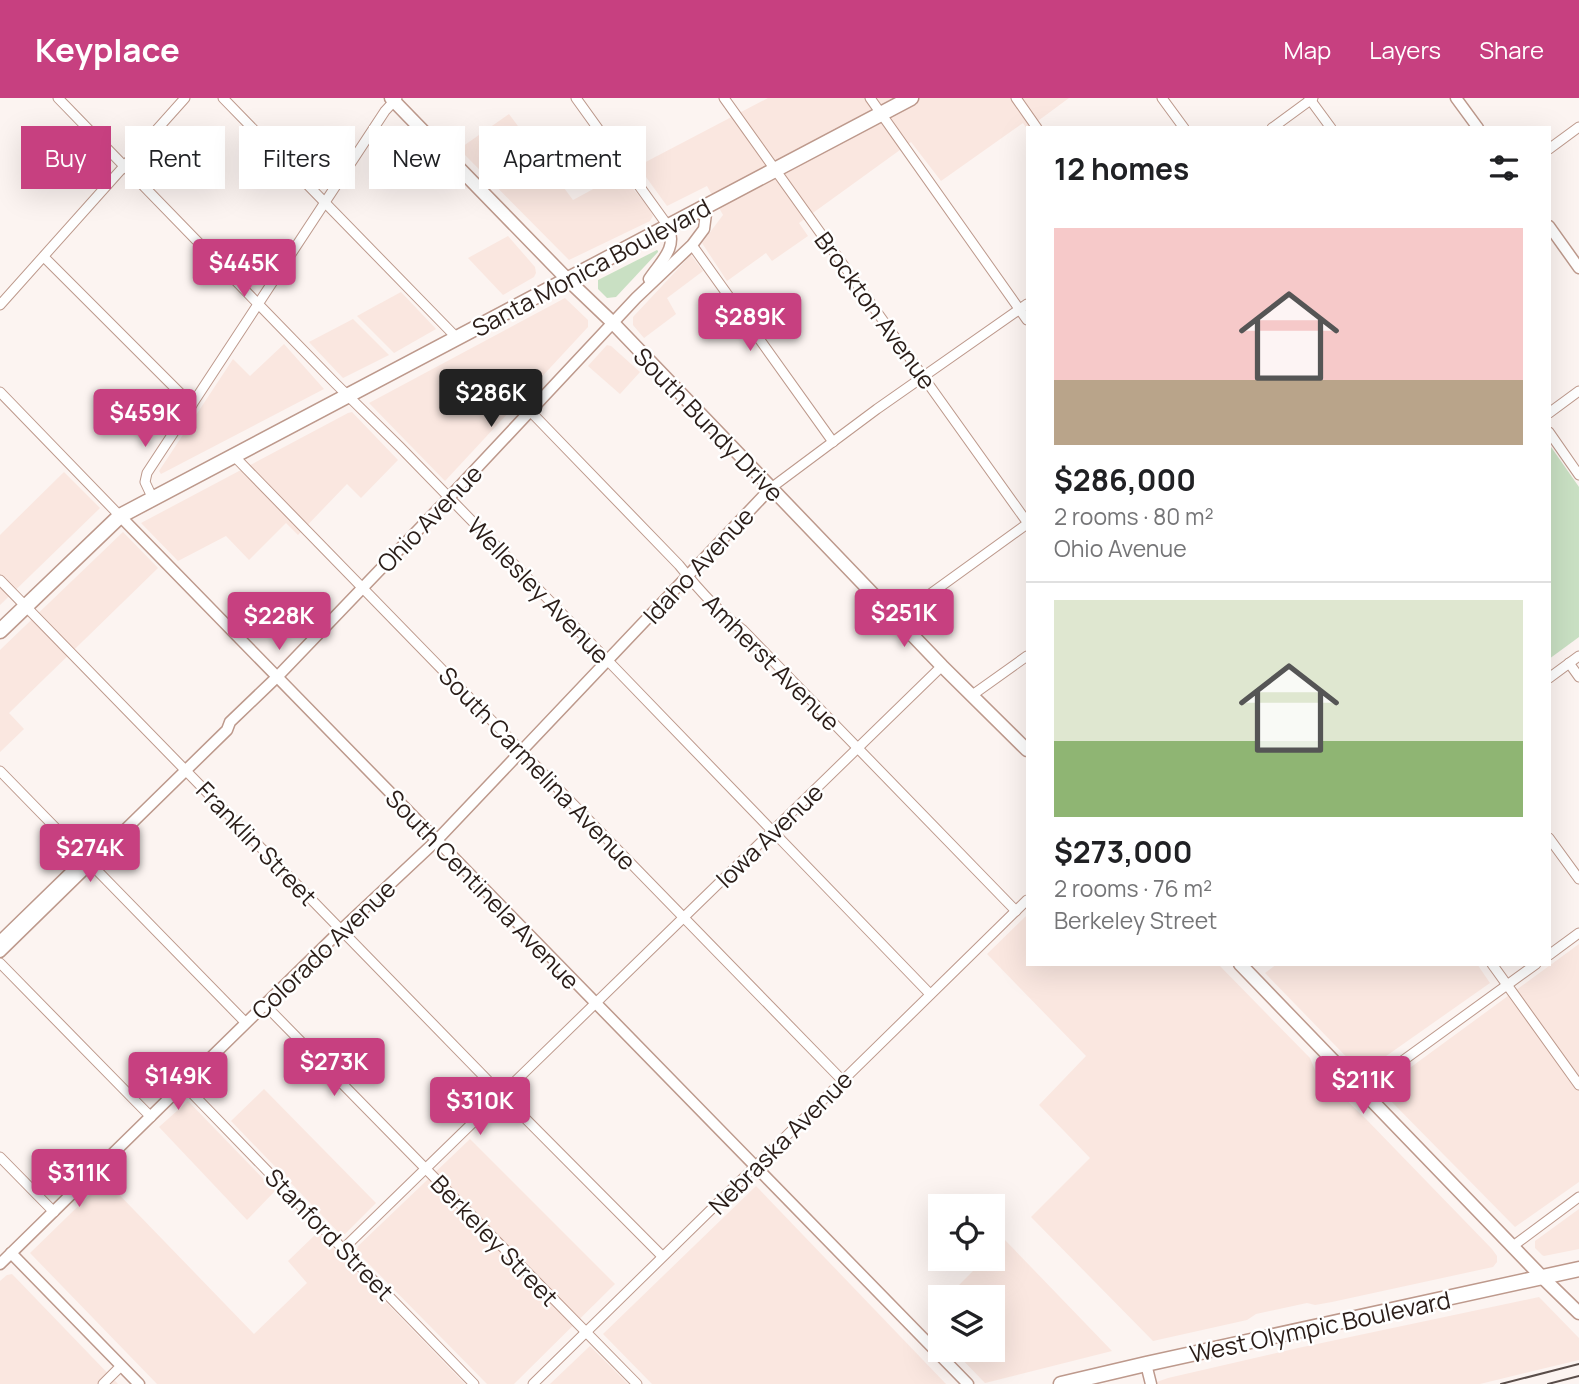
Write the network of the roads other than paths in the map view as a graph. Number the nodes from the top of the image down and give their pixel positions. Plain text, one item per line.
1 (58, 98) edge
2 (186, 98) edge
3 (223, 98) edge
4 (576, 98) edge
5 (724, 98) edge
6 (870, 98) edge
7 (911, 98) edge
8 (1016, 98) edge
9 (1162, 98) edge
10 (1456, 98) edge
11 (394, 99) edge
12 (1311, 99) edge
13 (881, 114) junction
14 (1036, 126) edge
15 (1183, 126) edge
16 (1275, 126) edge
17 (1330, 126) edge
18 (1477, 126) edge
19 (1579, 127) edge
20 (1551, 148) edge
21 (124, 166) junction
22 (775, 170) junction
23 (326, 202) junction
24 (706, 206) junction
25 (668, 226) junction
26 (1551, 229) edge
27 (692, 244) junction
28 (44, 257) junction
29 (1579, 268) edge
30 (567, 279) junction
31 (636, 298) junction
32 (0, 305) edge
33 (258, 305) junction
34 (1024, 307) edge
35 (613, 323) junction
36 (457, 338) junction
37 (923, 377) junction
38 (1579, 391) edge
39 (0, 392) edge
40 (347, 396) junction
41 (192, 405) junction
42 (530, 411) junction
43 (1551, 412) edge
44 (1551, 435) edge
45 (833, 442) junction
46 (234, 456) junction
47 (1579, 475) edge
48 (771, 488) junction
49 (448, 498) junction
50 (153, 499) junction
51 (120, 516) junction
52 (1026, 522) edge
53 (1026, 524) edge
54 (687, 575) junction
55 (0, 580) edge
56 (362, 588) junction
57 (25, 606) junction
58 (897, 618) junction
59 (0, 631) edge
60 (1579, 656) edge
61 (1026, 657) edge
62 (608, 660) junction
63 (1569, 663) junction
64 (942, 666) junction
65 (278, 676) junction
66 (1551, 676) edge
67 (1579, 677) edge
68 (971, 696) junction
69 (858, 748) junction
70 (1026, 749) edge
71 (522, 751) junction
72 (184, 768) junction
73 (0, 771) edge
74 (772, 831) junction
75 (436, 841) junction
76 (1551, 841) edge
77 (88, 860) junction
78 (1579, 879) edge
79 (1026, 901) edge
80 (1016, 911) junction
81 (684, 918) junction
82 (341, 930) junction
83 (1579, 933) edge
84 (0, 941) edge
85 (0, 952) edge
86 (1551, 954) edge
87 (0, 963) edge
88 (1242, 966) edge
89 (1493, 966) edge
90 (1533, 966) edge
91 (1507, 985) junction
92 (930, 994) junction
93 (595, 1004) junction
94 (265, 1005) junction
95 (246, 1023) junction
96 (842, 1080) junction
97 (184, 1085) junction
98 (1579, 1085) edge
99 (1362, 1091) junction
100 (502, 1095) junction
101 (150, 1117) junction
102 (0, 1157) edge
103 (755, 1167) junction
104 (425, 1169) junction
105 (1579, 1197) edge
106 (54, 1212) junction
107 (1513, 1246) junction
108 (344, 1248) junction
109 (11, 1253) junction
110 (662, 1256) junction
111 (0, 1264) edge
112 (1579, 1269) edge
113 (1542, 1277) junction
114 (1579, 1313) edge
115 (586, 1333) junction
116 (1146, 1364) junction
117 (121, 1366) junction
118 (103, 1384) edge
119 (139, 1384) edge
120 (474, 1384) edge
121 (533, 1384) edge
122 (637, 1384) edge
123 (968, 1384) edge
124 (1061, 1384) edge
125 (1151, 1384) edge

1 - 21 street, Wellesley Avenue
2 - 21 street
3 - 23 street
4 - 25 street
5 - 22 street, Brockton Avenue
6 - 13 street
7 - 13 main road, Santa Monica Boulevard
8 - 14 street
9 - 15 street
10 - 18 street
11 - 23 street
11 - 30 main road, South Bundy Drive
12 - 16 street
12 - 17 street
13 - 22 main road, Santa Monica Boulevard
13 - 34 street
19 - 20 street
21 - 28 street
21 - 33 street, Wellesley Avenue
22 - 24 main road, Santa Monica Boulevard
22 - 37 street, Brockton Avenue
23 - 33 street
23 - 36 street
24 - 25 main road, Santa Monica Boulevard
24 - 27 street, Ohio Avenue
25 - 30 main road, Santa Monica Boulevard
25 - 31 street, Ohio Avenue
26 - 29 street
27 - 31 street, Ohio Avenue
27 - 45 street
28 - 32 street
28 - 41 street
30 - 35 main road, South Bundy Drive
30 - 36 main road, Santa Monica Boulevard
31 - 35 street, Ohio Avenue
33 - 40 street, Wellesley Avenue
33 - 41 street
34 - 37 street, Idaho Avenue
35 - 42 street, Ohio Avenue
35 - 48 main road, South Bundy Drive
36 - 40 main road, Santa Monica Boulevard
37 - 45 street, Idaho Avenue
37 - 52 street, Brockton Avenue
38 - 43 street
39 - 51 street, South Centinela Avenue
40 - 46 main road, Santa Monica Boulevard
40 - 49 street, Wellesley Avenue
41 - 50 street
42 - 49 street, Ohio Avenue
42 - 54 street, Amherst Avenue
44 - 47 street
45 - 48 street, Idaho Avenue
46 - 50 main road, Santa Monica Boulevard
46 - 56 street, South Carmelina Avenue
48 - 54 street, Idaho Avenue
48 - 58 main road, South Bundy Drive
49 - 56 street, Ohio Avenue
49 - 62 street, Wellesley Avenue
50 - 51 main road, Santa Monica Boulevard
51 - 57 main road, Santa Monica Boulevard
51 - 65 street, South Centinela Avenue
53 - 58 street
54 - 62 street, Idaho Avenue
54 - 69 street, Amherst Avenue
55 - 57 street, Franklin Street
56 - 65 street, Ohio Avenue
56 - 71 street, South Carmelina Avenue
57 - 59 main road, Santa Monica Boulevard
57 - 72 street, Franklin Street
58 - 64 main road, South Bundy Drive
60 - 63 street
61 - 68 street
62 - 71 street, Idaho Avenue
62 - 74 street, Wellesley Avenue
63 - 66 street
63 - 67 street
64 - 68 main road, South Bundy Drive
64 - 69 street, Iowa Avenue
65 - 72 street, Ohio Avenue
65 - 75 street, South Centinela Avenue
68 - 70 main road, South Bundy Drive
69 - 74 street, Iowa Avenue
69 - 80 street, Amherst Avenue
71 - 75 street, Idaho Avenue
71 - 81 street, South Carmelina Avenue
72 - 77 street, Ohio Avenue
72 - 82 street, Franklin Street
73 - 77 street
74 - 81 street, Iowa Avenue
74 - 92 street, Wellesley Avenue
75 - 82 street, Colorado Avenue
75 - 93 street, South Centinela Avenue
76 - 78 street
77 - 84 street
77 - 85 street
77 - 95 street
79 - 80 street, Nebraska Avenue
80 - 92 street, Nebraska Avenue
81 - 93 street, Iowa Avenue
81 - 96 street, South Carmelina Avenue
82 - 94 street, Colorado Avenue
82 - 100 street, Franklin Street
83 - 86 street
87 - 101 street
88 - 99 main road
89 - 91 street
90 - 91 street
91 - 98 street
91 - 99 street
92 - 96 street, Nebraska Avenue
93 - 100 street, Iowa Avenue
93 - 103 street, South Centinela Avenue
94 - 95 street, Colorado Avenue
94 - 104 street, Berkeley Street
95 - 97 street, Colorado Avenue
96 - 103 street, Nebraska Avenue
97 - 101 street, Colorado Avenue
97 - 108 street, Stanford Street
99 - 107 main road
100 - 104 street, Iowa Avenue
100 - 110 street, Franklin Street
101 - 106 street, Colorado Avenue
102 - 106 street
103 - 110 street, Nebraska Avenue
103 - 123 street, South Centinela Avenue
104 - 108 street, Iowa Avenue
104 - 115 street, Berkeley Street
105 - 107 street
106 - 109 street, Colorado Avenue
107 - 113 main road
108 - 120 street, Stanford Street
109 - 111 street, Colorado Avenue
109 - 117 street
110 - 115 street, Nebraska Avenue
112 - 113 main road, West Olympic Boulevard
113 - 114 main road
113 - 116 main road, West Olympic Boulevard
115 - 121 street, Nebraska Avenue
115 - 122 street, Berkeley Street
116 - 124 main road, West Olympic Boulevard
116 - 125 street
117 - 118 street
117 - 119 street

